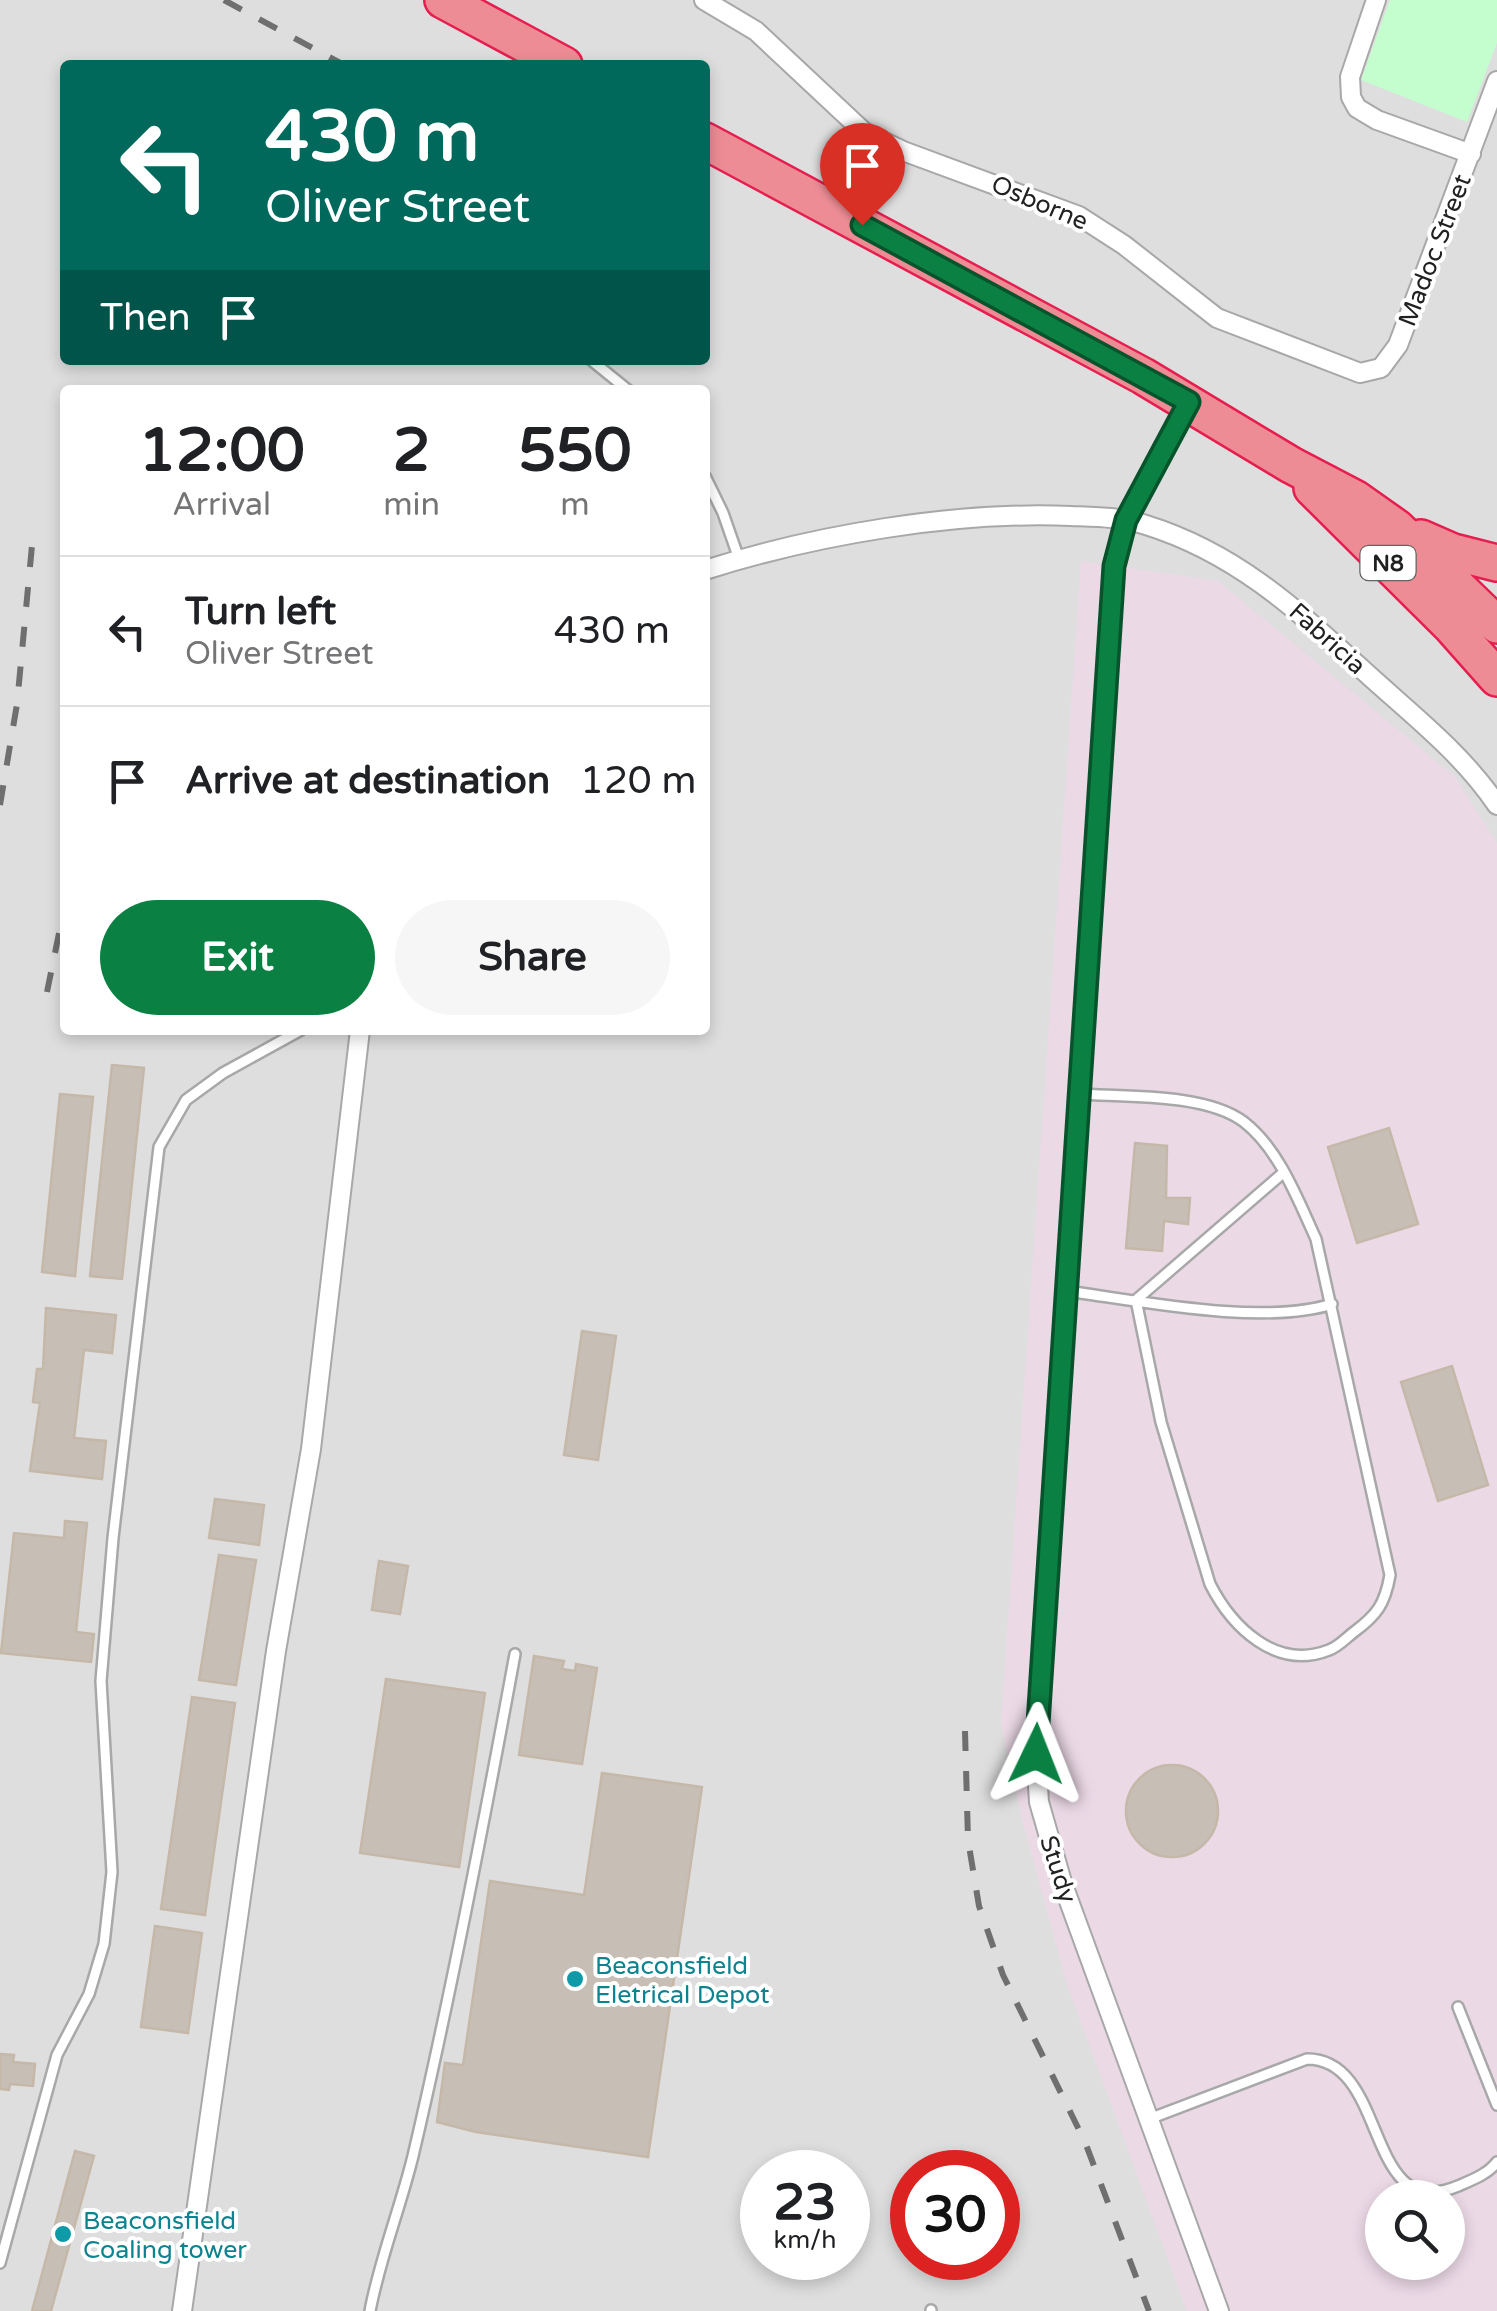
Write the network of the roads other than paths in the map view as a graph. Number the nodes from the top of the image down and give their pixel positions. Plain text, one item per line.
1 (443, 0) edge
2 (704, 0) edge
3 (1376, 0) edge
4 (555, 60) edge
5 (1497, 81) edge
6 (710, 144) edge
7 (1471, 154) junction
8 (1388, 361) joint
9 (597, 365) edge
10 (622, 385) edge
11 (1189, 402) junction
12 (1291, 465) junction
13 (710, 487) edge
14 (1126, 520) junction
15 (1397, 528) junction
16 (738, 560) junction
17 (1497, 564) edge
18 (710, 568) edge
19 (1497, 625) edge
20 (1497, 678) edge
21 (1497, 805) edge
22 (291, 1035) edge
23 (359, 1035) edge
24 (1079, 1094) junction
25 (1283, 1173) junction
26 (1066, 1290) junction
27 (1136, 1300) junction
28 (1332, 1304) junction
29 (515, 1654) dead end
30 (1458, 2007) dead end
31 (1497, 2105) edge
32 (1148, 2119) junction
33 (1497, 2162) edge
34 (0, 2262) edge
35 (182, 2311) edge
36 (370, 2311) edge
37 (1219, 2311) edge

1 - 4 highway
2 - 8 street, Osborne
3 - 7 street
5 - 7 street, Madoc Street
6 - 11 highway, N8
7 - 8 street, Madoc Street
9 - 10 lane
11 - 12 highway, N8
11 - 14 street, Study
12 - 15 highway, N8
12 - 20 highway, N8
13 - 16 lane
14 - 16 street, Fabricia
14 - 21 street, Fabricia
14 - 24 street, Study
15 - 17 highway
15 - 19 highway, N8
16 - 18 street, Fabricia
22 - 34 lane
23 - 35 street
24 - 25 lane
24 - 26 street, Study
25 - 27 lane
25 - 28 lane
26 - 27 lane
26 - 32 street, Study
27 - 28 lane
27 - 28 lane
29 - 36 lane
30 - 31 lane
32 - 33 lane
32 - 37 street, Study

